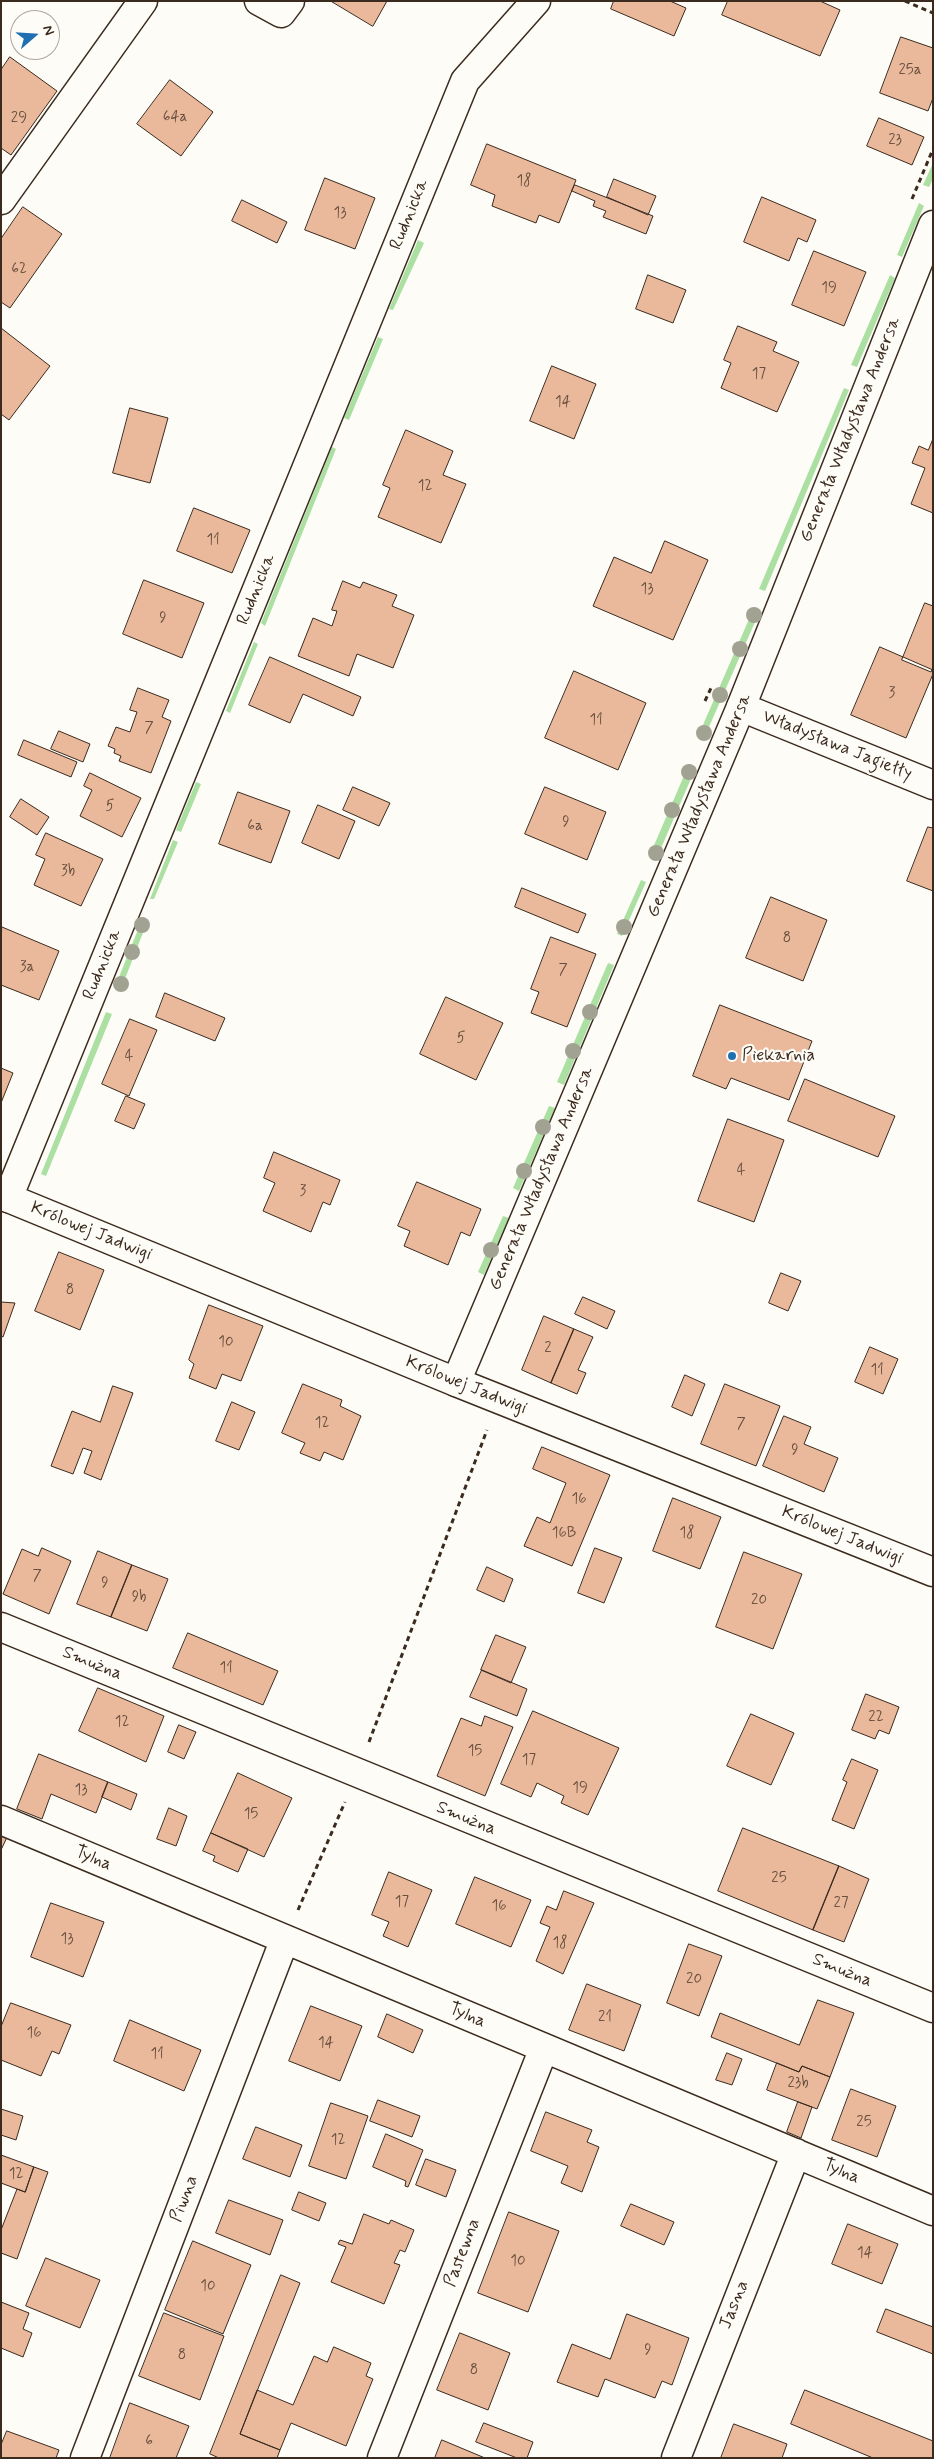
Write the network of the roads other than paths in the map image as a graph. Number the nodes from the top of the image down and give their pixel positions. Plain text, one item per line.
1 (143, 1) edge
2 (259, 1) edge
3 (290, 1) edge
4 (536, 1) edge
5 (1, 200) edge
6 (933, 225) edge
7 (741, 707) junction
8 (933, 785) edge
9 (5, 1196) edge
10 (456, 1382) junction
11 (933, 1572) edge
12 (1, 1627) edge
13 (1, 1820) edge
14 (284, 1941) junction
15 (933, 2008) edge
16 (544, 2048) junction
17 (796, 2153) junction
18 (933, 2211) edge
19 (85, 2458) edge
20 (382, 2458) edge
21 (676, 2458) edge

1 - 5 street
2 - 3 street
4 - 9 street, Rudnicka
6 - 7 street, Generała Władysława Andersa
7 - 8 street, Władysława Jagiełły
7 - 10 street, Generała Władysława Andersa
9 - 10 street, Królowej Jadwigi
10 - 11 street, Królowej Jadwigi
12 - 15 street, Smużna
13 - 14 street, Tylna
14 - 16 street, Tylna
14 - 19 street, Piwna
16 - 17 street, Tylna
16 - 20 street, Pastewna
17 - 18 street, Tylna
17 - 21 street, Jasna

